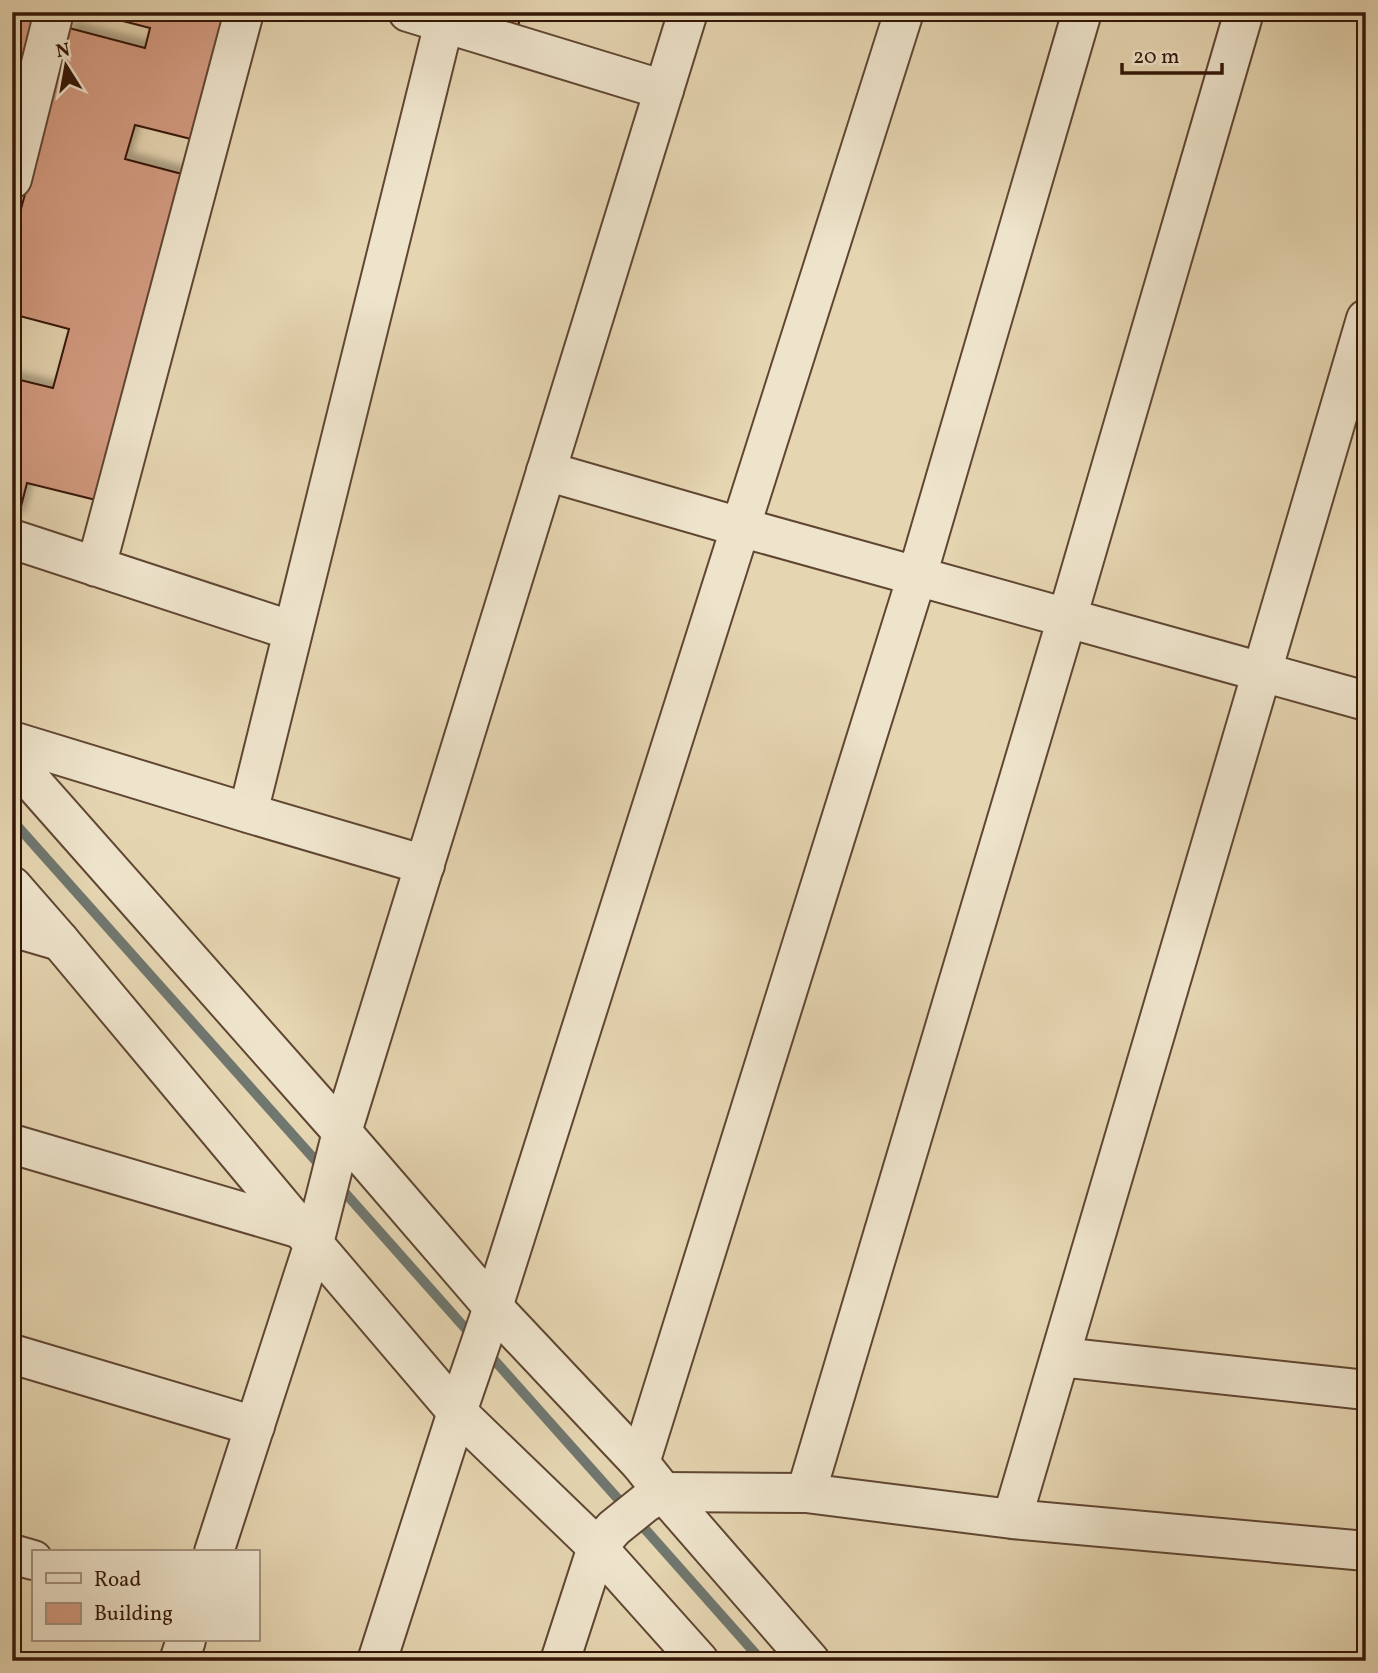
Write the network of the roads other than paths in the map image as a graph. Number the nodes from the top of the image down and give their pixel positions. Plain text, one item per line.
1 (54, 12) edge
2 (244, 12) edge
3 (408, 12) edge
4 (688, 12) edge
5 (904, 12) edge
6 (1082, 12) edge
7 (1244, 12) edge
8 (444, 23) junction
9 (664, 90) junction
10 (12, 179) edge
11 (1366, 318) edge
12 (546, 471) junction
13 (740, 527) junction
14 (12, 539) edge
15 (96, 567) junction
16 (917, 576) junction
17 (1067, 618) junction
18 (293, 631) junction
19 (1262, 672) junction
20 (1366, 701) edge
21 (12, 741) edge
22 (12, 759) edge
23 (248, 813) junction
24 (425, 865) junction
25 (12, 886) edge
26 (12, 927) edge
27 (60, 941) junction
28 (342, 1132) junction
29 (12, 1144) edge
30 (307, 1236) junction
31 (493, 1307) junction
32 (12, 1354) edge
33 (1060, 1357) junction
34 (1366, 1390) edge
35 (457, 1412) junction
36 (255, 1426) junction
37 (649, 1486) junction
38 (806, 1493) junction
39 (1012, 1519) junction
40 (605, 1537) junction
41 (215, 1550) edge
42 (1366, 1551) edge
43 (12, 1554) edge
44 (32, 1560) edge
45 (185, 1642) edge
46 (179, 1661) edge
47 (377, 1661) edge
48 (559, 1661) edge
49 (699, 1661) edge
50 (810, 1661) edge

1 - 10 street
2 - 15 street
3 - 8 street
4 - 9 street
5 - 13 street
6 - 16 street
7 - 17 street
8 - 9 street
8 - 18 street
9 - 12 street
11 - 19 street
12 - 13 street
12 - 24 street
13 - 16 street
13 - 31 street
14 - 15 street
15 - 18 street
16 - 17 street
16 - 37 street
17 - 19 street
17 - 38 street
18 - 23 street
19 - 20 street
19 - 33 street
21 - 23 street
22 - 28 street
23 - 24 street
24 - 28 street
25 - 27 street
26 - 27 street
27 - 30 street
28 - 30 street
28 - 31 street
29 - 30 street
30 - 35 street
30 - 36 street
31 - 35 street
31 - 37 street
32 - 36 street
33 - 34 street
33 - 39 street
35 - 40 street
35 - 47 street
36 - 41 street
37 - 38 street
37 - 40 street
37 - 50 street
38 - 39 street
39 - 42 street
40 - 48 street
40 - 49 street
43 - 44 street
45 - 46 street

